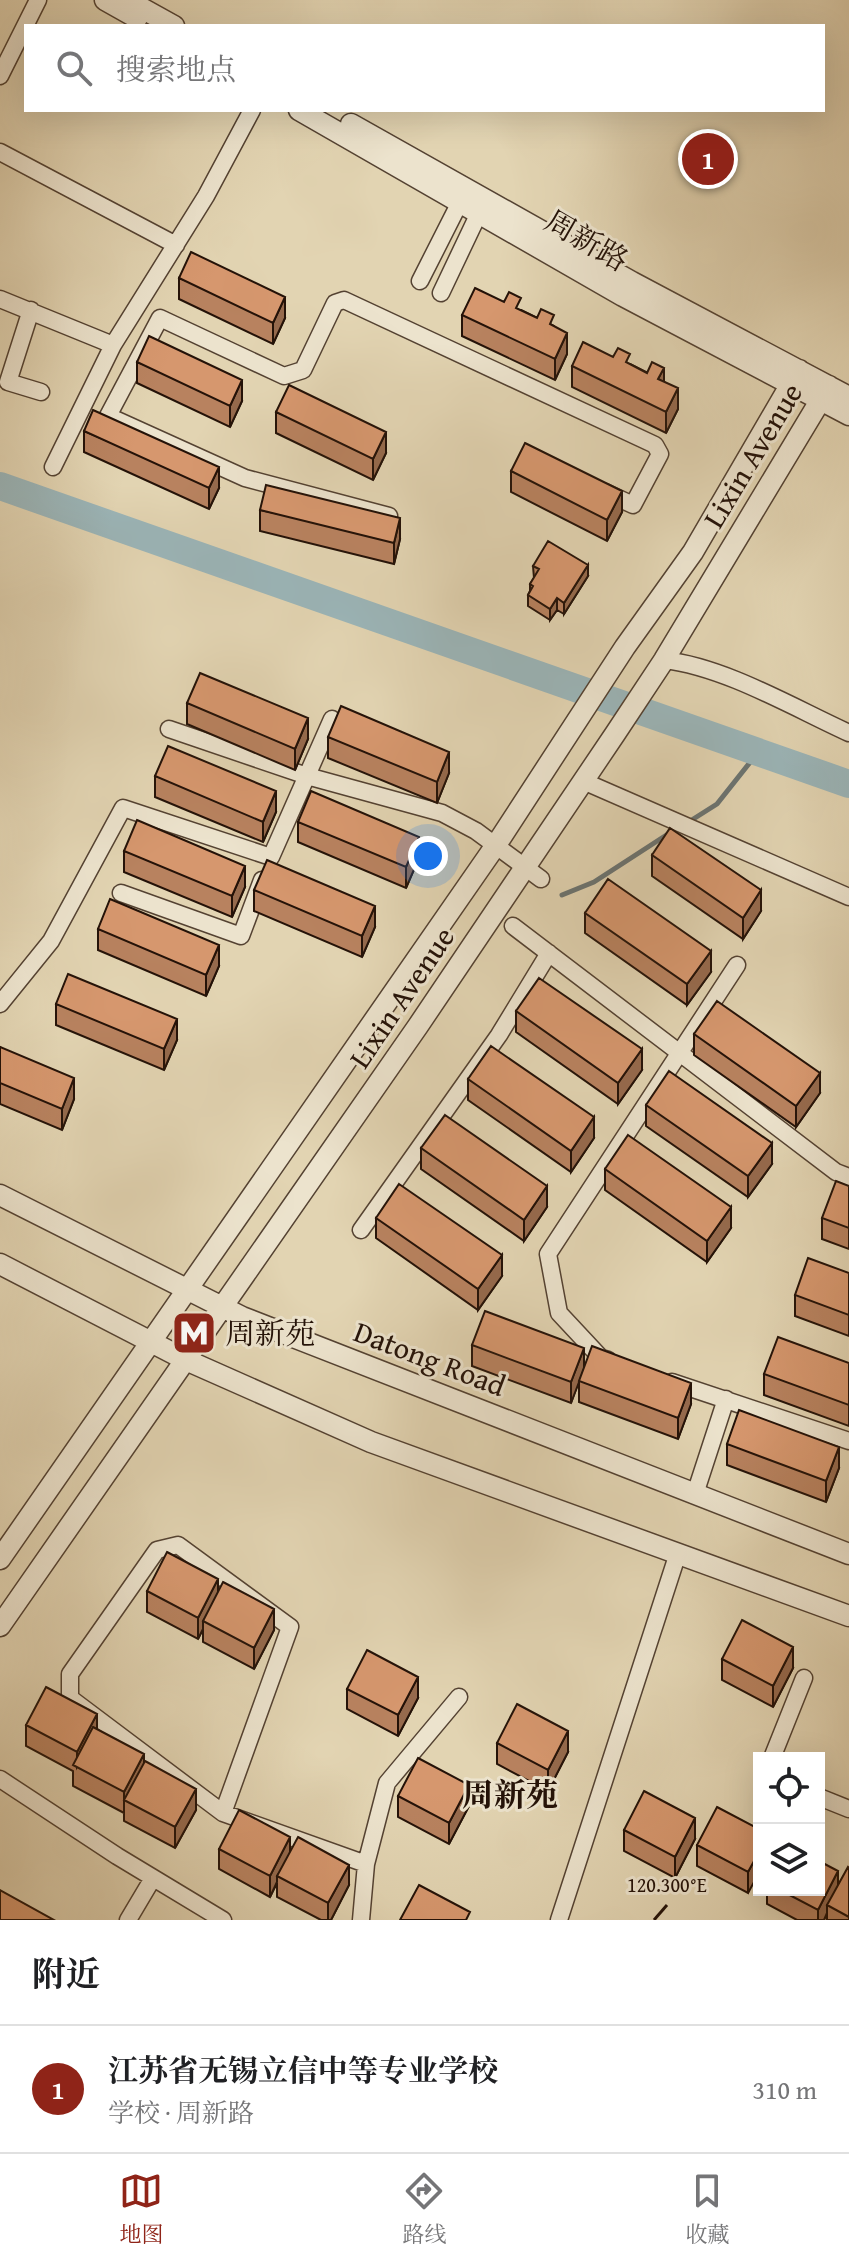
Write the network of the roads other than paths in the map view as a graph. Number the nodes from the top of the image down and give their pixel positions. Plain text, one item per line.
1 (38, 0) edge
2 (105, 0) edge
3 (127, 0) edge
4 (26, 24) edge
5 (147, 24) edge
6 (170, 24) edge
7 (24, 28) edge
8 (0, 76) edge
9 (251, 112) edge
10 (302, 112) edge
11 (331, 112) edge
12 (0, 152) edge
13 (460, 202) junction
14 (479, 213) junction
15 (176, 245) junction
16 (420, 281) dead end
17 (441, 293) dead end
18 (0, 299) edge
19 (31, 310) junction
20 (113, 345) junction
21 (795, 377) junction
22 (41, 392) dead end
23 (824, 393) junction
24 (849, 397) edge
25 (849, 415) edge
26 (53, 467) dead end
27 (594, 486) edge
28 (389, 516) edge
29 (664, 660) junction
30 (332, 719) edge
31 (169, 729) dead end
32 (849, 733) edge
33 (307, 776) junction
34 (583, 781) junction
35 (496, 845) junction
36 (271, 857) junction
37 (533, 872) junction
38 (121, 893) dead end
39 (849, 897) edge
40 (513, 926) dead end
41 (549, 953) junction
42 (737, 965) dead end
43 (0, 1004) edge
44 (679, 1052) junction
45 (849, 1177) edge
46 (0, 1195) edge
47 (361, 1230) dead end
48 (0, 1264) edge
49 (187, 1290) junction
50 (222, 1308) junction
51 (152, 1343) junction
52 (186, 1360) junction
53 (629, 1367) edge
54 (656, 1376) edge
55 (726, 1399) junction
56 (849, 1441) edge
57 (695, 1494) junction
58 (678, 1553) junction
59 (849, 1554) edge
60 (0, 1559) edge
61 (849, 1616) edge
62 (0, 1626) edge
63 (804, 1678) dead end
64 (459, 1697) dead end
65 (774, 1752) edge
66 (0, 1779) edge
67 (825, 1799) edge
68 (849, 1809) edge
69 (223, 1813) junction
70 (366, 1864) junction
71 (153, 1878) junction
72 (128, 1920) edge
73 (223, 1920) edge
74 (361, 1920) edge
75 (559, 1920) edge

1 - 4 street
2 - 5 street
3 - 6 street
7 - 8 street
9 - 15 street
10 - 13 street, 周新路
11 - 21 street, 周新路
12 - 15 street
13 - 14 street, 周新路
13 - 16 street
14 - 17 street
14 - 21 street, 周新路
15 - 20 street
18 - 19 street
19 - 20 street
19 - 22 street
20 - 26 street
21 - 23 street, 周新路
21 - 35 street, Lixin Avenue
23 - 24 street, 周新路
23 - 25 street, 周新路
23 - 29 street, Lixin Avenue
27 - 28 street
29 - 32 street
29 - 34 street, Lixin Avenue
30 - 33 street
31 - 33 street
33 - 35 street
33 - 36 street
34 - 37 street, Lixin Avenue
34 - 39 street
35 - 37 street
35 - 49 street, Lixin Avenue
36 - 38 street
36 - 43 street
37 - 50 street, Lixin Avenue
40 - 41 street
41 - 44 street
41 - 47 street
42 - 44 street
44 - 45 street
44 - 53 street
46 - 49 street, Datong Road
48 - 51 street
49 - 50 street, Datong Road
49 - 51 street, Lixin Avenue
50 - 52 street, Lixin Avenue
50 - 57 street, Datong Road
51 - 52 street
51 - 60 street, Lixin Avenue
52 - 58 street
52 - 62 street, Lixin Avenue
54 - 55 street
55 - 56 street
55 - 57 street
57 - 59 street, Datong Road
58 - 61 street
58 - 75 street
63 - 65 street
64 - 70 street
66 - 71 street
67 - 68 street
69 - 69 street
69 - 70 street
70 - 74 street
71 - 72 street
71 - 73 street

